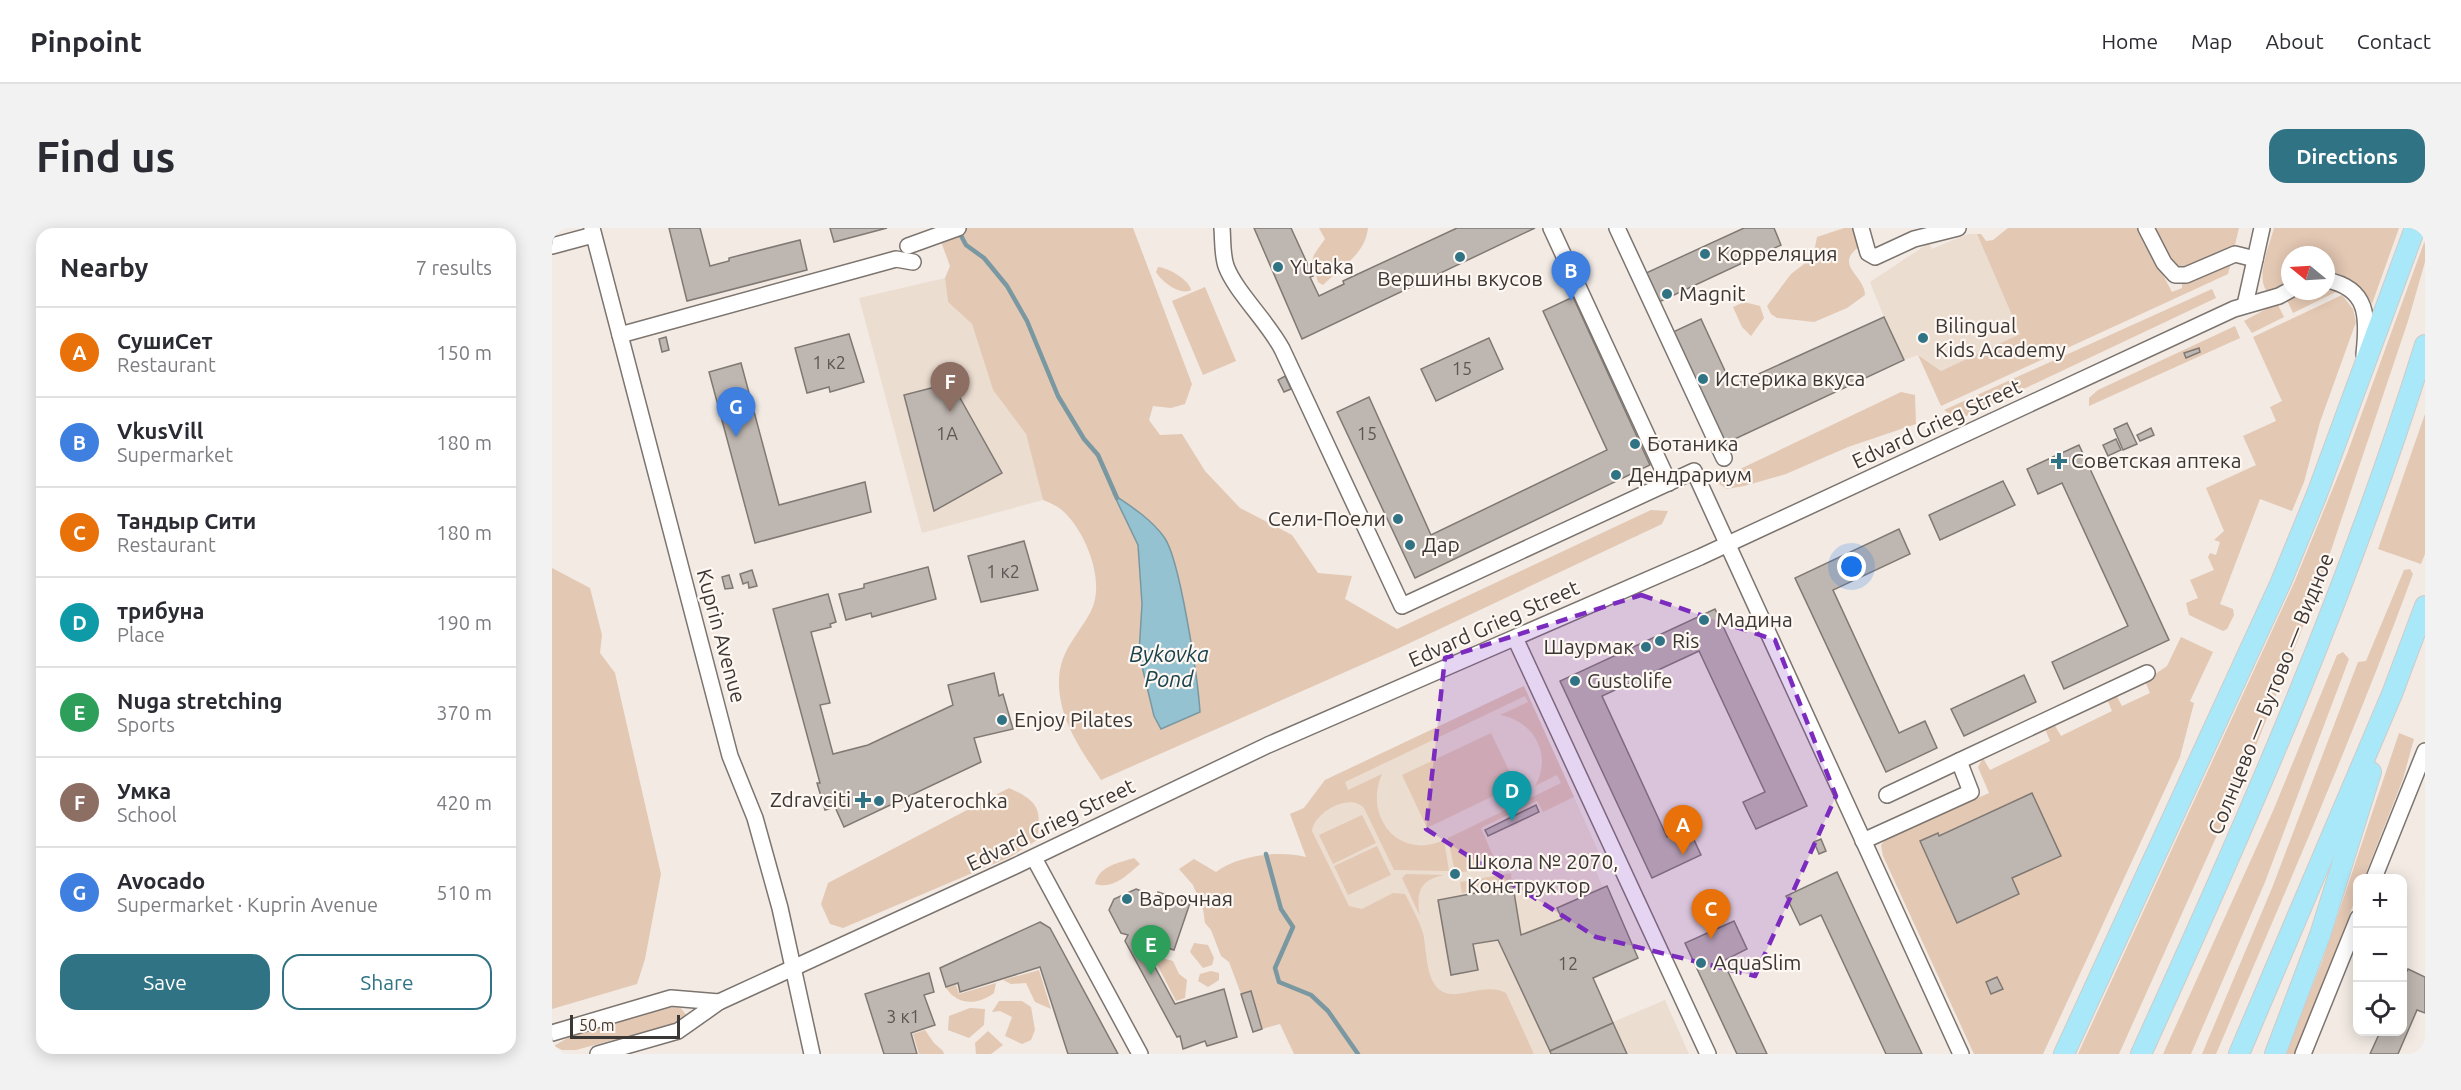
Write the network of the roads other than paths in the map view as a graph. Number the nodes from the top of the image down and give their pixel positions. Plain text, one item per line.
1 (1222, 228) edge
2 (1551, 228) edge
3 (1617, 228) edge
4 (1861, 228) edge
5 (1958, 228) edge
6 (2146, 228) edge
7 (2262, 228) edge
8 (2415, 228) edge
9 (955, 230) edge
10 (592, 231) edge
11 (552, 246) edge
12 (908, 246) dead end
13 (2256, 256) junction
14 (913, 262) dead end
15 (2335, 283) edge
16 (2281, 295) edge
17 (2245, 304) junction
18 (620, 335) junction
19 (2425, 345) edge
20 (2361, 376) junction
21 (1724, 458) dead end
22 (1669, 483) junction
23 (1726, 544) junction
24 (2425, 606) edge
25 (1515, 638) junction
26 (2147, 673) dead end
27 (2392, 694) junction
28 (2425, 751) edge
29 (1959, 761) junction
30 (1887, 795) dead end
31 (1863, 841) junction
32 (1034, 858) junction
33 (2375, 874) edge
34 (2354, 928) edge
35 (794, 970) junction
36 (719, 1002) junction
37 (552, 1033) edge
38 (598, 1054) edge
39 (812, 1054) edge
40 (1140, 1054) edge
41 (1708, 1054) edge
42 (1960, 1054) edge
43 (2064, 1054) edge
44 (2141, 1054) edge
45 (2239, 1054) edge
46 (2275, 1054) edge
47 (2303, 1054) edge

1 - 22 street
2 - 22 street
3 - 21 street
4 - 5 street
6 - 13 street
7 - 13 street
8 - 20 main road
9 - 12 street
10 - 11 street
10 - 18 street, Kuprin Avenue
13 - 17 street
14 - 18 street
15 - 20 street
16 - 17 street, Edvard Grieg Street
17 - 23 street, Edvard Grieg Street
18 - 35 street, Kuprin Avenue
19 - 44 main road, Солнцево — Бутово — Видное
20 - 43 main road
22 - 23 street
23 - 25 street, Edvard Grieg Street
23 - 31 street
24 - 27 main road
25 - 32 street, Edvard Grieg Street
25 - 41 street
26 - 29 street
27 - 45 main road
27 - 46 main road
28 - 33 street
29 - 30 street
29 - 31 street
31 - 42 street
32 - 35 street, Edvard Grieg Street
32 - 40 street
34 - 47 street
35 - 36 street, Edvard Grieg Street
35 - 39 street, Kuprin Avenue
36 - 37 street, Edvard Grieg Street
36 - 38 street, Edvard Grieg Street

